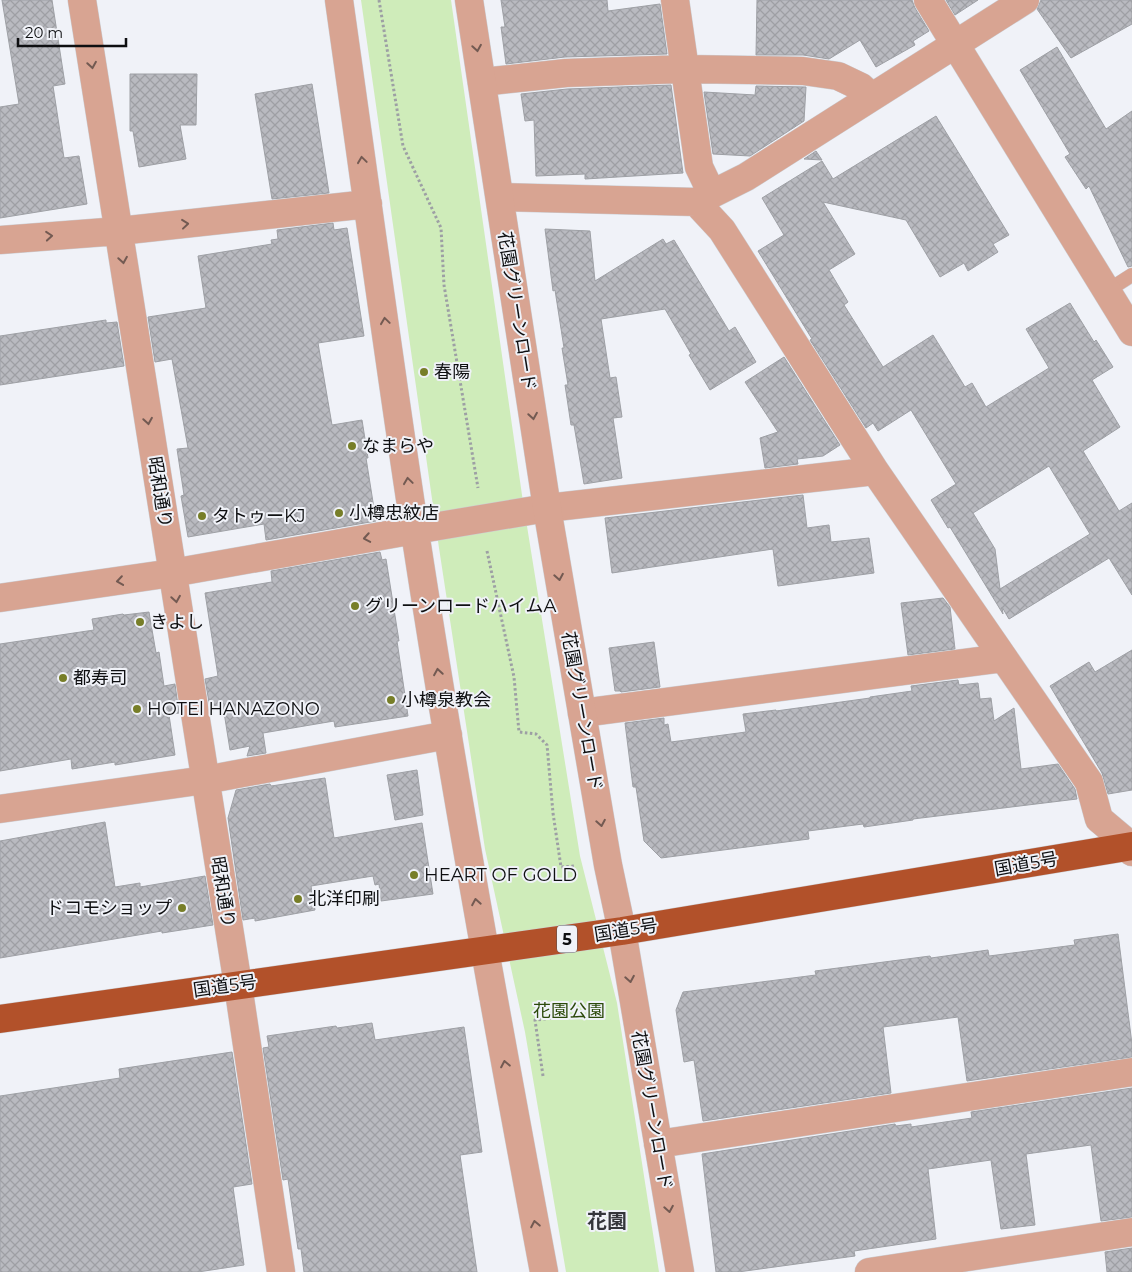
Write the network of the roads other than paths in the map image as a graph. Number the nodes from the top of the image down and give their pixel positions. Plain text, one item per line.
1 (82, 0) edge
2 (339, 0) edge
3 (469, 0) edge
4 (676, 0) edge
5 (928, 0) edge
6 (1025, 0) edge
7 (956, 44) junction
8 (685, 69) junction
9 (482, 82) junction
10 (872, 97) junction
11 (500, 198) junction
12 (704, 198) junction
13 (368, 204) junction
14 (119, 231) junction
15 (0, 240) edge
16 (1132, 275) edge
17 (1107, 291) junction
18 (1132, 332) edge
19 (875, 471) junction
20 (547, 508) junction
21 (415, 530) junction
22 (172, 573) junction
23 (0, 598) edge
24 (1003, 658) junction
25 (582, 713) junction
26 (448, 735) junction
27 (205, 780) junction
28 (0, 809) edge
29 (1132, 848) edge
30 (622, 931) junction
31 (484, 950) junction
32 (238, 984) junction
33 (0, 1019) edge
34 (1132, 1072) edge
35 (658, 1144) junction
36 (1132, 1232) edge
37 (281, 1272) edge
38 (544, 1272) edge
39 (680, 1272) edge
40 (869, 1272) edge

1 -> 14 street, 昭和通り
13 -> 2 street
3 -> 9 street, 花園グリーンロード
4 - 8 street
5 - 7 street
6 - 7 street
7 - 10 street
7 - 17 street
8 - 9 street
8 - 10 street
8 - 12 street
9 - 11 street, 花園グリーンロード
10 - 12 street
11 - 12 street
11 -> 20 street, 花園グリーンロード
12 - 19 street
14 -> 13 street
21 -> 13 street
15 -> 14 street
14 -> 22 street, 昭和通り
16 - 17 lane
17 - 18 street
19 - 20 street
19 - 24 street
20 - 21 street
20 -> 25 street, 花園グリーンロード
21 -> 22 street
26 -> 21 street
22 -> 23 street
22 -> 27 street, 昭和通り
24 - 25 street
24 - 29 street
25 -> 30 street, 花園グリーンロード
26 - 27 street
31 -> 26 street
27 - 28 street
27 - 32 street, 昭和通り
29 - 30 highway, 国道5号 / 5
30 - 31 highway, 国道5号 / 5
30 -> 35 street, 花園グリーンロード
31 - 32 highway, 国道5号 / 5
38 -> 31 street
32 - 33 highway, 国道5号 / 5
32 - 37 street, 昭和通り
34 - 35 street
35 -> 39 street, 花園グリーンロード
36 - 40 street

